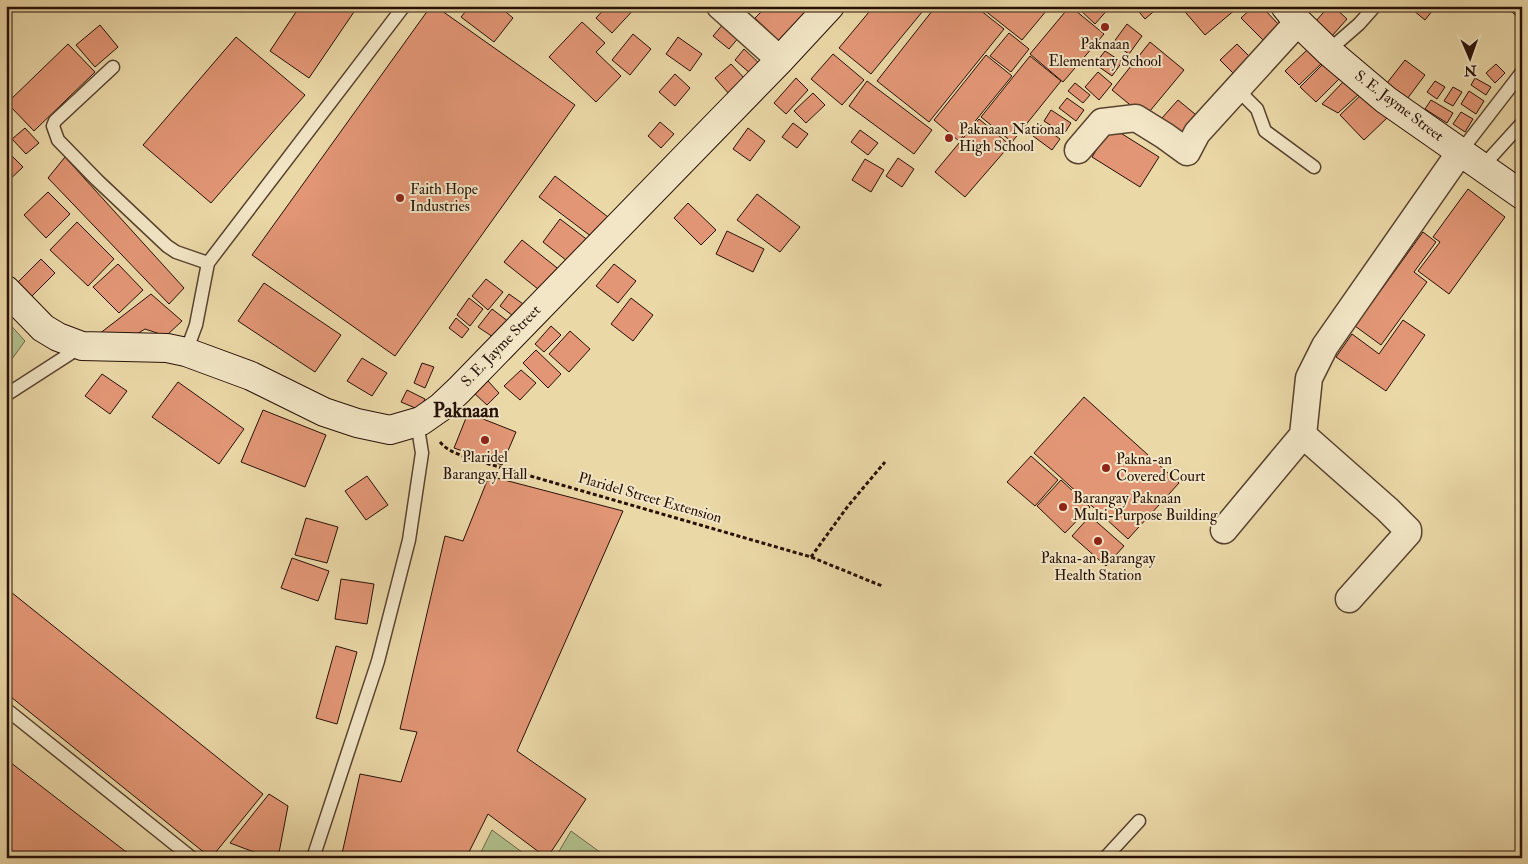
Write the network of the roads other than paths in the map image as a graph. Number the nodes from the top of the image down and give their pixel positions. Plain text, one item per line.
1 (404, 6) edge
2 (720, 6) edge
3 (830, 6) edge
4 (1375, 6) edge
5 (1291, 14) edge
6 (1328, 51) junction
7 (780, 60) junction
8 (113, 67) dead end
9 (1522, 72) edge
10 (1236, 88) junction
11 (1522, 122) edge
12 (1078, 150) dead end
13 (1461, 151) junction
14 (1314, 167) dead end
15 (1482, 168) junction
16 (1522, 195) edge
17 (208, 264) junction
18 (6, 290) edge
19 (82, 346) junction
20 (186, 352) junction
21 (6, 395) edge
22 (419, 422) junction
23 (1303, 435) junction
24 (1224, 530) dead end
25 (1349, 599) dead end
26 (6, 709) edge
27 (1139, 820) dead end
28 (192, 858) edge
29 (313, 858) edge
30 (1105, 858) edge

1 - 17 lane
2 - 7 street
3 - 7 street, S. E. Jayme Street
4 - 6 lane
5 - 6 street, S. E. Jayme Street
5 - 10 street
6 - 13 street, S. E. Jayme Street
7 - 22 street, S. E. Jayme Street
8 - 17 lane
9 - 13 lane
10 - 12 street
10 - 14 lane
11 - 15 lane
13 - 15 street, S. E. Jayme Street
13 - 23 street
15 - 16 street, S. E. Jayme Street
17 - 20 lane
18 - 19 street, S. E. Jayme Street
19 - 20 street, S. E. Jayme Street
19 - 21 lane
20 - 22 street, S. E. Jayme Street
22 - 29 lane
23 - 24 street
23 - 25 street
26 - 28 lane
27 - 30 lane

